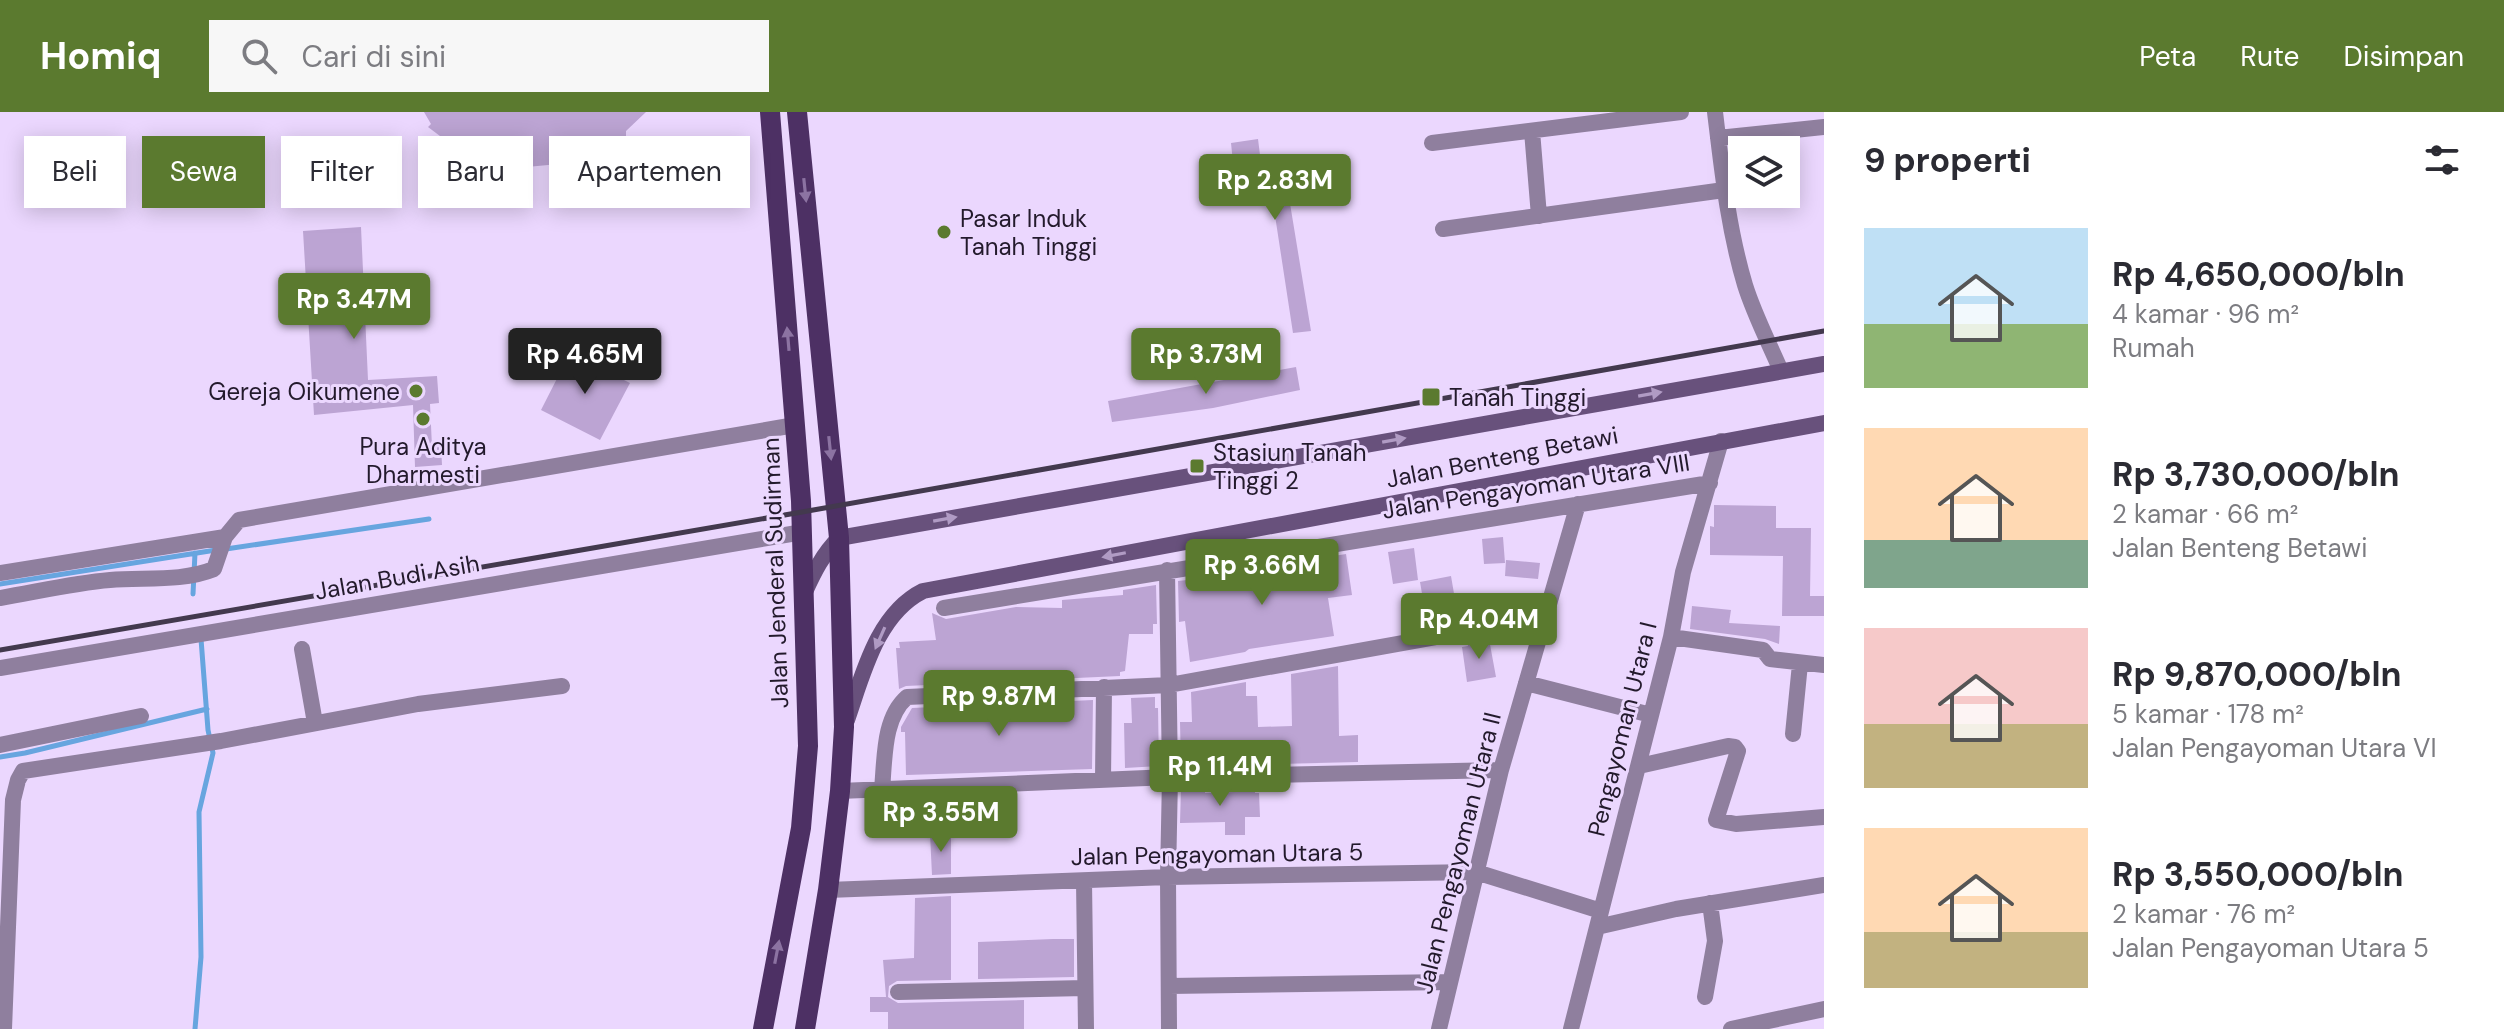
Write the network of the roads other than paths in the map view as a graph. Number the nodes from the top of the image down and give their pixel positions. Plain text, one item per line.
1 (770, 112) edge
2 (797, 112) edge
3 (1715, 112) edge
4 (1672, 113) edge
5 (1824, 127) edge
6 (1532, 131) junction
7 (1718, 138) junction
8 (1432, 143) dead end
9 (1724, 190) junction
10 (1539, 216) junction
11 (1443, 229) dead end
12 (1824, 364) edge
13 (1781, 371) junction
14 (1824, 423) edge
15 (795, 425) junction
16 (1721, 441) junction
17 (1710, 483) junction
18 (1578, 504) junction
19 (803, 532) junction
20 (839, 538) junction
21 (223, 543) junction
22 (141, 552) junction
23 (99, 559) junction
24 (1167, 570) junction
25 (0, 573) edge
26 (142, 577) junction
27 (102, 580) junction
28 (804, 593) junction
29 (0, 598) edge
30 (944, 608) dead end
31 (1547, 617) junction
32 (1671, 637) junction
33 (302, 649) dead end
34 (1800, 664) junction
35 (1824, 665) edge
36 (0, 668) edge
37 (1526, 683) junction
38 (1169, 685) junction
39 (562, 686) dead end
40 (1104, 687) junction
41 (807, 698) junction
42 (844, 698) junction
43 (1651, 715) junction
44 (141, 716) dead end
45 (315, 723) junction
46 (844, 727) junction
47 (1793, 734) dead end
48 (0, 745) edge
49 (1639, 766) junction
50 (1501, 770) junction
51 (1170, 777) junction
52 (1103, 780) junction
53 (882, 789) junction
54 (840, 791) junction
55 (1824, 817) edge
56 (1476, 872) junction
57 (1168, 877) junction
58 (1084, 881) junction
59 (1824, 885) edge
60 (828, 890) junction
61 (1710, 903) junction
62 (1599, 919) junction
63 (1450, 982) junction
64 (1169, 986) junction
65 (1085, 988) junction
66 (898, 992) dead end
67 (1705, 997) dead end
68 (1824, 1009) edge
69 (1780, 1024) edge
70 (4, 1029) edge
71 (763, 1029) edge
72 (805, 1029) edge
73 (1086, 1029) edge
74 (1169, 1029) edge
75 (1439, 1029) edge
76 (1571, 1029) edge
77 (1731, 1029) edge

15 -> 1 main road, Jalan Jenderal Sudirman
2 -> 20 main road
3 - 7 street
4 - 6 street
5 - 7 street
6 - 8 street
6 - 10 street
7 - 9 street
9 - 10 street
9 - 13 street
10 - 11 street
12 - 13 main road, Jalan Benteng Betawi
20 -> 13 main road, Jalan Benteng Betawi
14 - 16 main road, Jalan Benteng Betawi
15 - 19 main road, Jalan Jenderal Sudirman
15 - 21 street
16 - 17 street, Pengayoman Utara I
16 -> 46 main road, Jalan Benteng Betawi
17 - 18 street, Jalan Pengayoman Utara VIII
17 - 32 street, Pengayoman Utara I
18 - 24 street, Jalan Pengayoman Utara VIII
18 - 31 street, Jalan Pengayoman Utara II
19 - 28 main road, Jalan Jenderal Sudirman
19 - 36 street, Jalan Budi Asih
20 - 28 main road
20 - 42 main road
21 - 22 street
21 - 26 street
22 - 23 street
22 - 26 street
23 - 25 street
23 - 27 street
24 - 30 street, Jalan Pengayoman Utara VIII
24 - 38 street
26 - 27 street
27 - 29 street
28 - 41 main road, Jalan Jenderal Sudirman
31 - 37 street, Jalan Pengayoman Utara II
31 - 38 street
32 - 34 street
32 - 43 street, Pengayoman Utara I
33 - 45 street
34 - 35 street
34 - 47 street
37 - 43 street
37 - 50 street, Jalan Pengayoman Utara II
38 - 40 street
38 - 51 street
39 - 45 street
40 - 52 street
40 - 53 street
41 - 42 main road
71 -> 41 main road, Jalan Jenderal Sudirman
42 - 46 main road
43 - 49 street, Pengayoman Utara I
44 - 48 street
45 - 70 street
46 - 54 main road
49 - 55 street
49 - 62 street, Pengayoman Utara I
50 - 51 street
50 - 56 street, Jalan Pengayoman Utara II
51 - 52 street
51 - 57 street
52 - 53 street
53 - 54 street
54 - 60 main road
56 - 57 street, Jalan Pengayoman Utara 5
56 - 62 street, Jalan Pengayoman Utara 5
56 - 63 street, Jalan Pengayoman Utara II
57 - 58 street, Jalan Pengayoman Utara 5
57 - 64 street
58 - 60 street, Jalan Pengayoman Utara 5
58 - 65 street
59 - 61 street
60 - 72 main road
61 - 62 street
61 - 67 street
62 - 76 street, Pengayoman Utara I
63 - 64 street
63 - 75 street, Jalan Pengayoman Utara II
64 - 74 street
65 - 66 street
65 - 73 street
68 - 69 street
69 - 77 street

